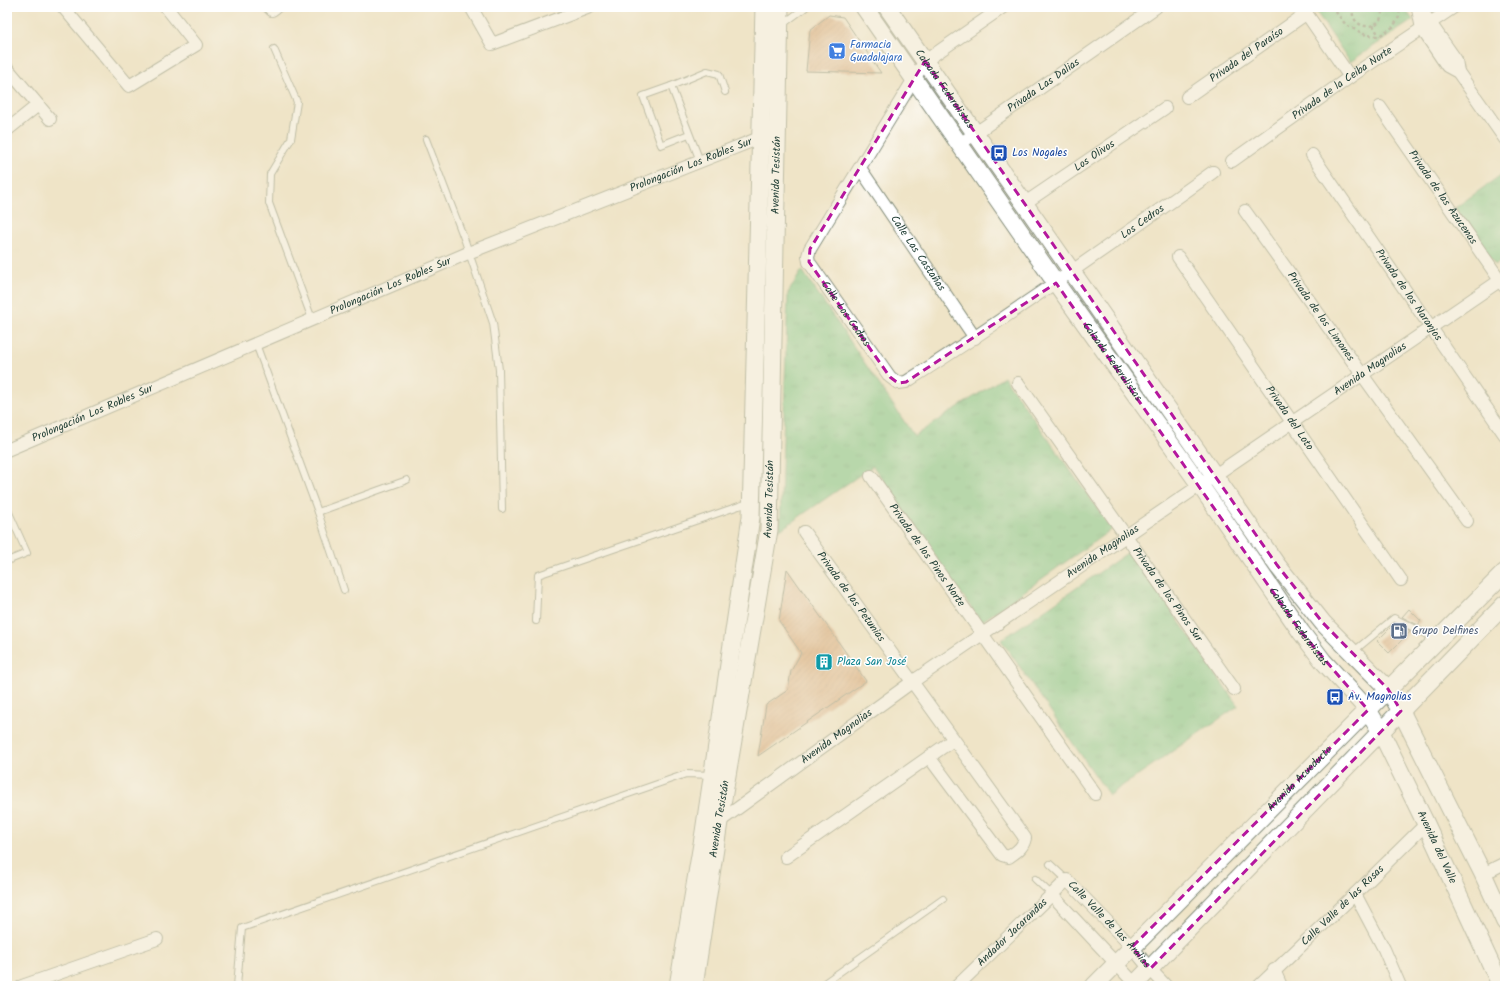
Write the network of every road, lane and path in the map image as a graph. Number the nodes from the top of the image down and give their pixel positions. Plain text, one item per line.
1 (62, 7) edge
2 (166, 7) edge
3 (471, 7) edge
4 (590, 7) edge
5 (764, 7) edge
6 (780, 7) edge
7 (806, 7) edge
8 (864, 7) edge
9 (887, 7) edge
10 (1003, 7) edge
11 (1156, 7) edge
12 (1332, 7) edge
13 (1353, 7) edge
14 (1381, 7) edge
15 (1400, 7) edge
16 (1454, 7) edge
17 (1418, 8) edge
18 (1305, 10) edge
19 (1373, 25) junction
20 (780, 26) junction
21 (1427, 26) junction
22 (1380, 36) junction
23 (274, 50) dead end
24 (925, 61) junction
25 (7, 68) edge
26 (1350, 77) junction
27 (915, 79) junction
28 (672, 86) junction
29 (724, 92) dead end
30 (1187, 97) dead end
31 (38, 105) junction
32 (1380, 107) dead end
33 (1165, 108) dead end
34 (50, 119) dead end
35 (7, 130) edge
36 (777, 131) junction
37 (976, 133) junction
38 (689, 134) junction
39 (760, 137) junction
40 (426, 139) dead end
41 (1505, 139) edge
42 (960, 144) junction
43 (1312, 155) dead end
44 (700, 161) junction
45 (1232, 161) dead end
46 (860, 168) junction
47 (1213, 172) dead end
48 (1025, 204) junction
49 (1244, 210) dead end
50 (468, 253) junction
51 (1178, 257) dead end
52 (1073, 271) junction
53 (1504, 281) edge
54 (1056, 283) junction
55 (312, 319) junction
56 (1431, 328) junction
57 (975, 338) junction
58 (256, 344) junction
59 (773, 374) junction
60 (754, 375) junction
61 (1362, 375) junction
62 (1018, 383) dead end
63 (1293, 422) junction
64 (1505, 435) edge
65 (7, 450) edge
66 (1215, 475) junction
67 (871, 476) dead end
68 (407, 480) dead end
69 (1200, 485) junction
70 (751, 503) junction
71 (7, 508) edge
72 (502, 509) dead end
73 (318, 512) junction
74 (1467, 521) dead end
75 (804, 532) dead end
76 (1127, 535) junction
77 (7, 561) edge
78 (1277, 564) junction
79 (1505, 572) edge
80 (1262, 575) junction
81 (1400, 580) dead end
82 (344, 590) dead end
83 (1505, 604) edge
84 (536, 621) dead end
85 (983, 634) junction
86 (1438, 640) junction
87 (1347, 649) junction
88 (1323, 661) junction
89 (912, 682) junction
90 (1234, 689) dead end
91 (1388, 689) junction
92 (1368, 710) junction
93 (1401, 710) junction
94 (1381, 732) junction
95 (953, 740) junction
96 (929, 757) junction
97 (711, 775) junction
98 (1095, 794) dead end
99 (719, 822) junction
100 (1426, 824) junction
101 (704, 832) junction
102 (786, 857) dead end
103 (1505, 863) edge
104 (1050, 864) dead end
105 (1483, 874) junction
106 (1035, 879) dead end
107 (1067, 880) junction
108 (1355, 894) junction
109 (1052, 895) junction
110 (943, 899) dead end
111 (1505, 922) edge
112 (157, 939) dead end
113 (1132, 947) junction
114 (1117, 963) junction
115 (1150, 969) junction
116 (1274, 970) junction
117 (1135, 985) edge
118 (22, 986) edge
119 (237, 986) edge
120 (678, 986) edge
121 (694, 986) edge
122 (820, 986) edge
123 (957, 986) edge
124 (1094, 986) edge
125 (1166, 986) edge
126 (1259, 986) edge
127 (1281, 986) edge
128 (1400, 986) edge
129 (1501, 986) edge

1 - 2 street
3 - 4 street
5 - 39 street, Avenida Tesistán
6 - 20 street, Avenida Tesistán
7 - 20 lane
8 - 27 street, Calzada Federalistas
9 - 24 street, Calzada Federalistas
10 - 24 street
11 - 37 street, Privada Las Dalias
12 - 22 path
13 - 19 path
14 - 19 path
15 - 22 path
16 - 21 street, Privada de la Ceiba Norte
17 - 21 street
18 - 26 street
18 - 30 street, Privada del Paraíso
19 - 22 path
20 - 36 street, Avenida Tesistán
21 - 26 street, Privada de la Ceiba Norte
21 - 41 street
23 - 55 lane
24 - 27 street, Calle Los Cedros
24 - 37 street, Calzada Federalistas
25 - 31 street
26 - 45 street, Privada de la Ceiba Norte
27 - 42 street, Calzada Federalistas
27 - 46 street, Calle Los Cedros
28 - 29 lane
28 - 38 lane
28 - 38 lane
31 - 34 street
31 - 35 street
32 - 53 street, Privada de las Azucenas
33 - 48 street, Los Olivos
36 - 39 street, Prolongación Los Robles Sur
36 - 59 street, Avenida Tesistán
37 - 42 street, Privada Las Dalias
37 - 48 street, Calzada Federalistas
38 - 44 lane
39 - 44 street, Prolongación Los Robles Sur
39 - 60 street, Avenida Tesistán
40 - 50 lane
42 - 54 street, Calzada Federalistas
43 - 56 street, Privada de los Naranjos
44 - 50 street, Prolongación Los Robles Sur
46 - 57 street, Calle Las Castañas
46 - 57 street, Calle Los Cedros
47 - 52 street, Los Cedros
48 - 52 street, Calzada Federalistas
49 - 61 street, Privada de los Limones
50 - 55 street, Prolongación Los Robles Sur
50 - 72 lane
51 - 63 street, Privada del Loto
52 - 54 street, Los Cedros
52 - 66 street, Calzada Federalistas
53 - 56 street, Avenida Magnolias
54 - 57 street, Calle Los Cedros
54 - 69 street, Calzada Federalistas
55 - 58 street, Prolongación Los Robles Sur
56 - 61 street, Avenida Magnolias
56 - 64 street, Privada de los Naranjos
58 - 65 street, Prolongación Los Robles Sur
58 - 73 lane
59 - 60 street
59 - 99 street, Avenida Tesistán
60 - 70 street, Avenida Tesistán
61 - 63 street, Avenida Magnolias
61 - 74 street, Privada de los Limones
62 - 76 street, Privada de los Pinos Sur
63 - 66 street, Avenida Magnolias
63 - 81 street, Privada del Loto
66 - 69 street, Avenida Magnolias
66 - 78 street, Calzada Federalistas
67 - 85 street, Privada de los Pinos Norte
68 - 73 lane
69 - 76 street, Avenida Magnolias
69 - 80 street, Calzada Federalistas
70 - 84 lane
70 - 97 street, Avenida Tesistán
71 - 77 lane
73 - 82 lane
75 - 89 street, Privada de las Petunias
76 - 85 street, Avenida Magnolias
76 - 90 street, Privada de los Pinos Sur
78 - 80 street
78 - 87 street, Calzada Federalistas
79 - 86 street, Avenida Acueducto
80 - 88 street, Calzada Federalistas
83 - 93 street
85 - 89 street, Avenida Magnolias
85 - 98 street
86 - 87 lane
86 - 91 street, Avenida Acueducto
87 - 88 street
87 - 91 street, Calzada Federalistas
88 - 92 street, Calzada Federalistas
89 - 95 street, Privada de las Petunias
89 - 99 street, Avenida Magnolias
91 - 92 street, Avenida Acueducto
91 - 93 street
92 - 94 street, Avenida del Valle
92 - 113 street, Avenida Acueducto
93 - 94 street
93 - 105 street
94 - 100 street, Avenida del Valle
94 - 115 street
95 - 96 street
95 - 96 street
96 - 102 street
97 - 101 street, Avenida Tesistán
97 - 119 lane
99 - 101 street, Avenida Magnolias
99 - 121 street, Avenida Tesistán
100 - 108 street, Calle Valle de las Rosas
100 - 129 street, Avenida del Valle
101 - 120 street, Avenida Tesistán
103 - 105 street
104 - 107 lane, Calle Valle de las Aralias
105 - 111 street
106 - 109 lane, Calle Valle de las Aralias
107 - 109 street, Andador Jacarandas
107 - 113 street, Calle Valle de las Aralias
108 - 116 street, Calle Valle de las Rosas
108 - 128 street
109 - 114 street, Calle Valle de las Aralias
109 - 123 street, Andador Jacarandas
110 - 122 lane
112 - 118 street
113 - 114 street, Avenida Acueducto
113 - 115 street, Calle Valle de las Aralias
114 - 117 street, Calle Valle de las Aralias
114 - 124 street, Avenida Acueducto
115 - 117 street
115 - 125 street, Calle Valle de las Aralias
116 - 126 street, Calle Valle de las Rosas
116 - 127 street

